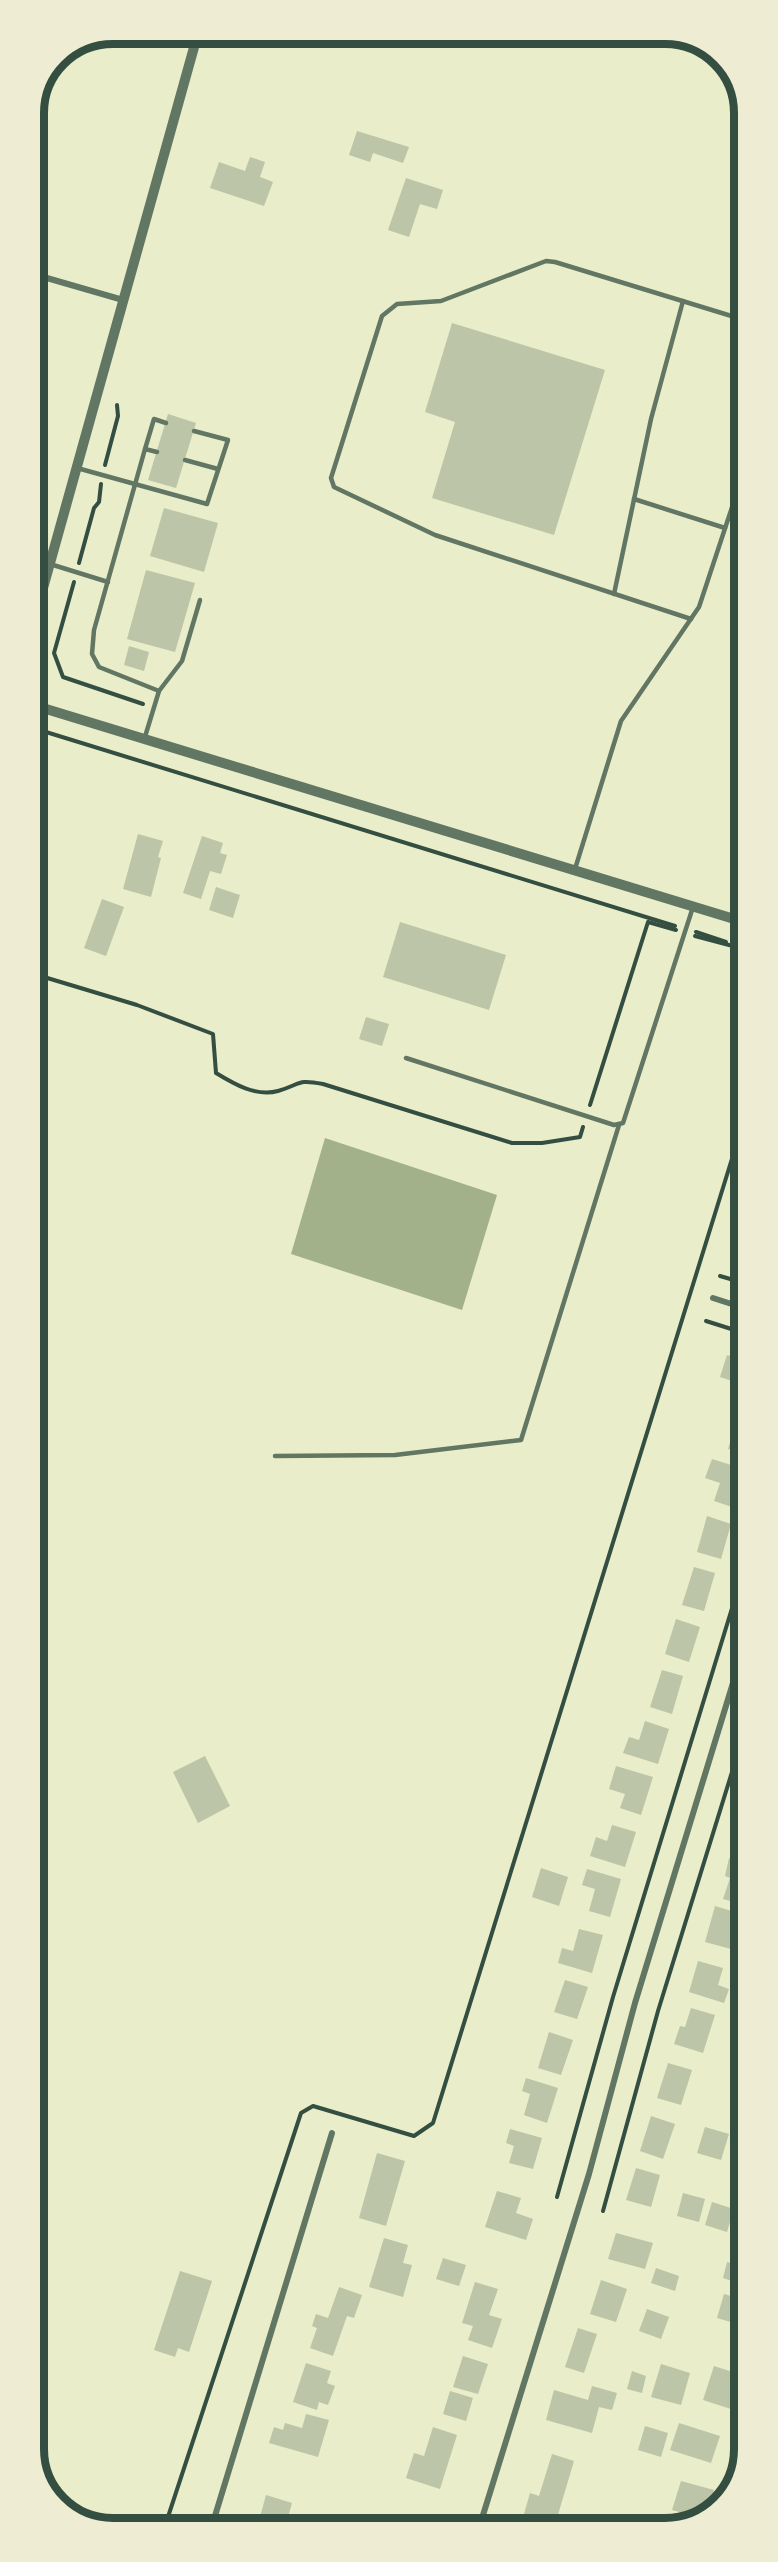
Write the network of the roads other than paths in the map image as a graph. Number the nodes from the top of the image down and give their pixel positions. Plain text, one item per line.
1 (195, 44) edge
2 (43, 277) edge
3 (123, 300) junction
4 (683, 301) junction
5 (734, 317) edge
6 (166, 423) dead end
7 (194, 431) dead end
8 (145, 449) junction
9 (156, 452) dead end
10 (185, 460) dead end
11 (77, 468) junction
12 (218, 469) junction
13 (136, 484) junction
14 (634, 500) junction
15 (734, 501) edge
16 (725, 528) junction
17 (50, 564) junction
18 (108, 582) junction
19 (43, 589) edge
20 (614, 594) junction
21 (200, 600) dead end
22 (691, 619) junction
23 (159, 691) junction
24 (43, 708) edge
25 (144, 740) junction
26 (574, 872) junction
27 (693, 907) junction
28 (734, 919) edge
29 (406, 1058) dead end
30 (619, 1125) junction
31 (713, 1298) dead end
32 (734, 1305) edge
33 (274, 1456) dead end
34 (734, 1680) edge
35 (332, 2133) dead end
36 (214, 2518) edge
37 (482, 2518) edge

1 - 3 street
2 - 3 street
3 - 11 street
4 - 5 lane
4 - 14 lane
4 - 20 lane
6 - 8 lane
7 - 12 lane
8 - 9 lane
8 - 13 lane
10 - 12 lane
11 - 13 lane
11 - 17 street
12 - 13 lane
13 - 18 lane
14 - 16 lane
14 - 20 lane
15 - 16 lane
16 - 22 lane
17 - 18 lane
17 - 19 street
18 - 23 lane
20 - 22 lane
21 - 23 lane
22 - 26 lane
23 - 25 lane
24 - 25 street
25 - 26 street
26 - 27 street
27 - 28 street
27 - 30 lane
29 - 30 lane
30 - 33 lane
31 - 32 street
34 - 37 street
35 - 36 street

